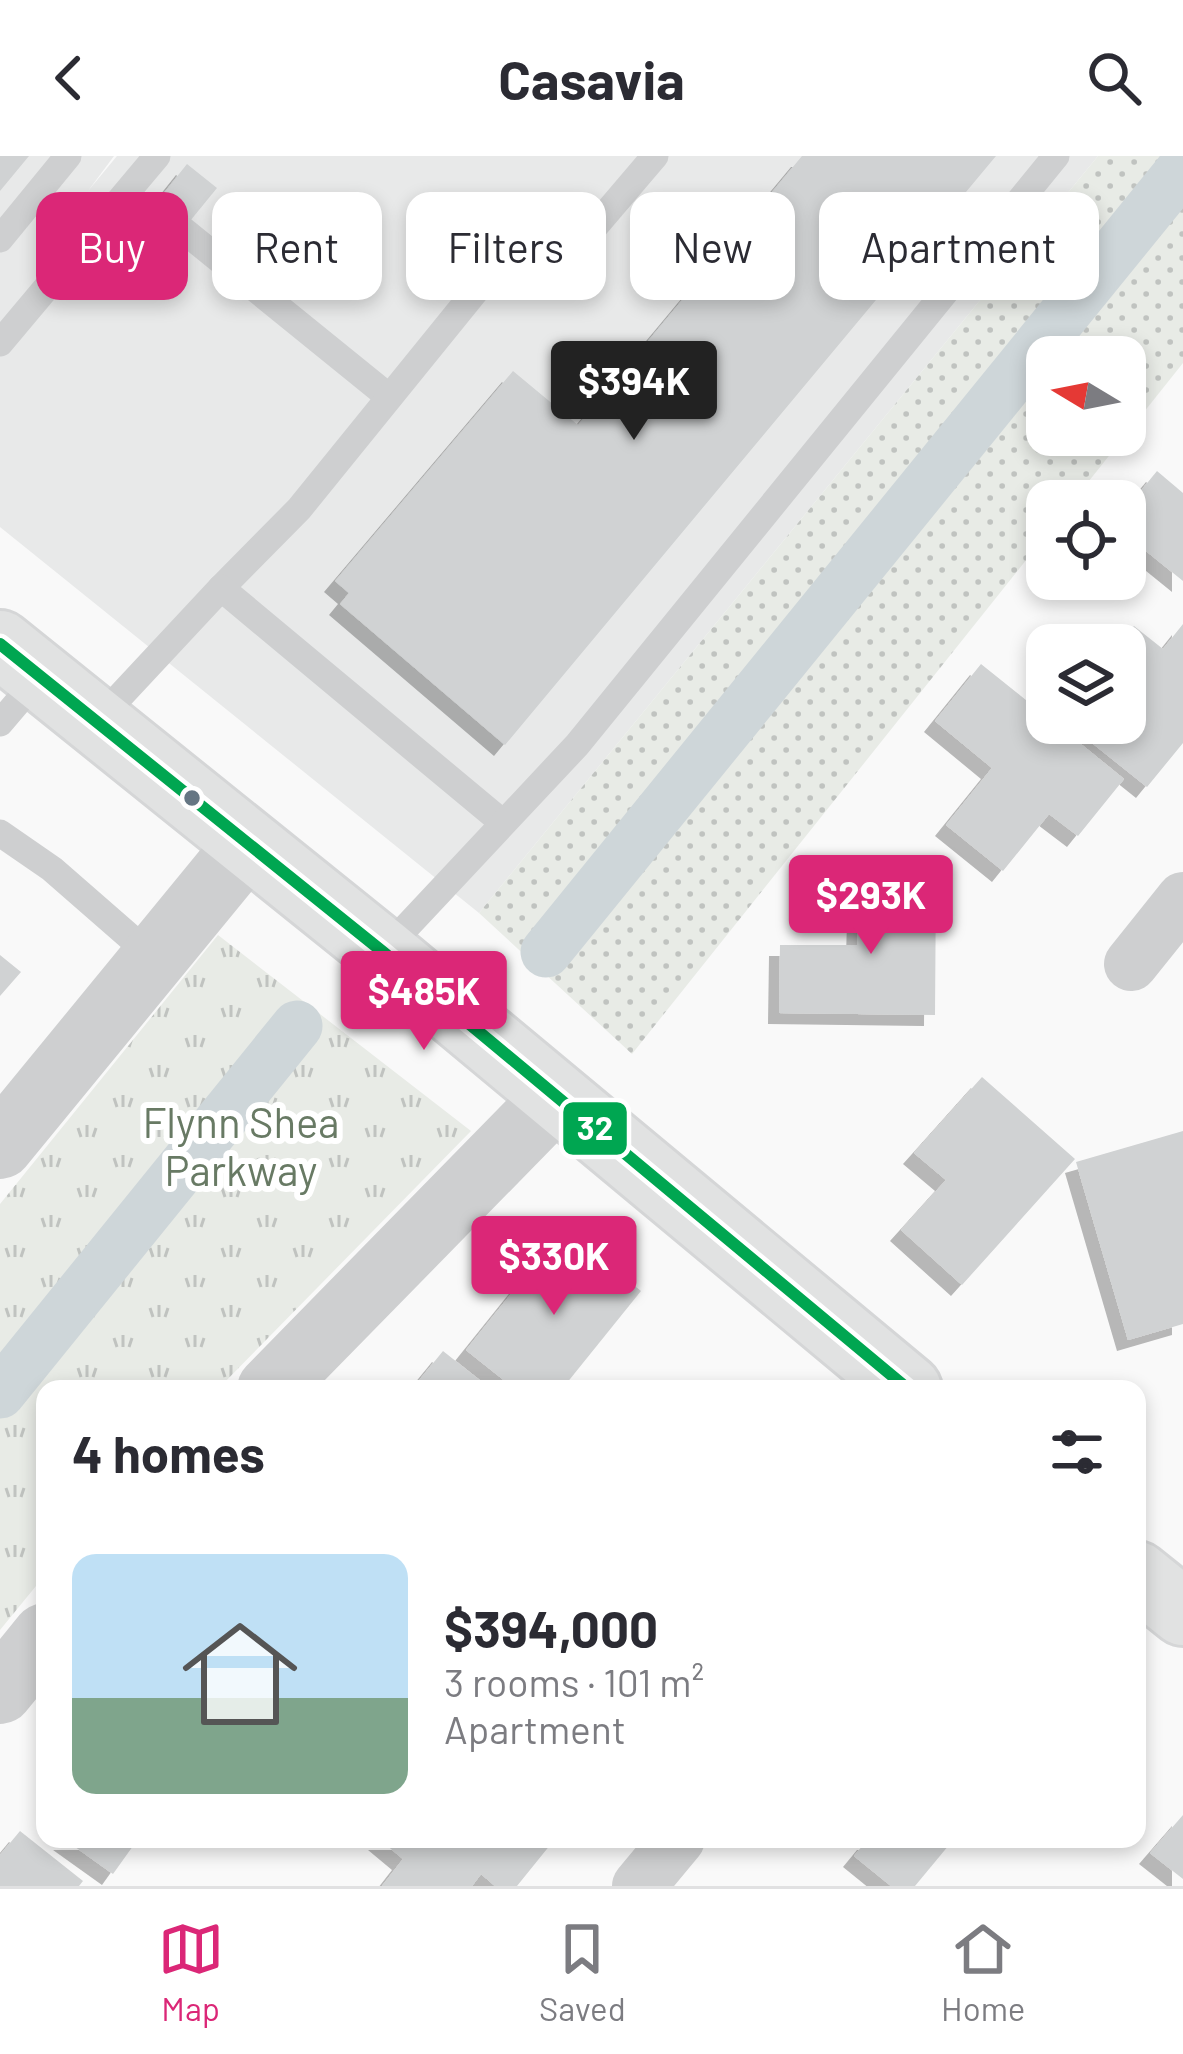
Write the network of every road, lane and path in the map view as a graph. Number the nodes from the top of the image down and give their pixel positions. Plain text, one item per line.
1 (68, 156) edge
2 (157, 156) edge
3 (655, 156) edge
4 (1055, 156) edge
5 (131, 187) junction
6 (137, 192) edge
7 (188, 234) edge
8 (0, 239) edge
9 (0, 344) edge
10 (389, 398) junction
11 (221, 588) junction
12 (13, 681) edge
13 (96, 722) junction
14 (502, 823) junction
15 (0, 833) edge
16 (247, 845) junction
17 (1183, 899) edge
18 (383, 952) junction
19 (154, 958) junction
20 (1131, 964) dead end
21 (555, 1098) junction
22 (0, 1146) edge
23 (279, 1380) edge
24 (897, 1380) edge
25 (1146, 1582) edge
26 (1183, 1612) edge
27 (36, 1647) edge
28 (0, 1691) edge
29 (670, 1848) edge
30 (639, 1886) edge

1 - 8 lane
2 - 5 lane
3 - 10 lane
4 - 14 lane
5 - 6 lane
5 - 9 lane
7 - 10 lane
10 - 11 lane
11 - 13 lane
11 - 14 lane
12 - 13 main road
13 - 16 main road
14 - 18 lane
15 - 19 lane
16 - 18 main road
16 - 19 street
17 - 20 street
18 - 21 main road
19 - 22 street
21 - 23 street
21 - 24 main road
25 - 26 main road
27 - 28 street
29 - 30 street

